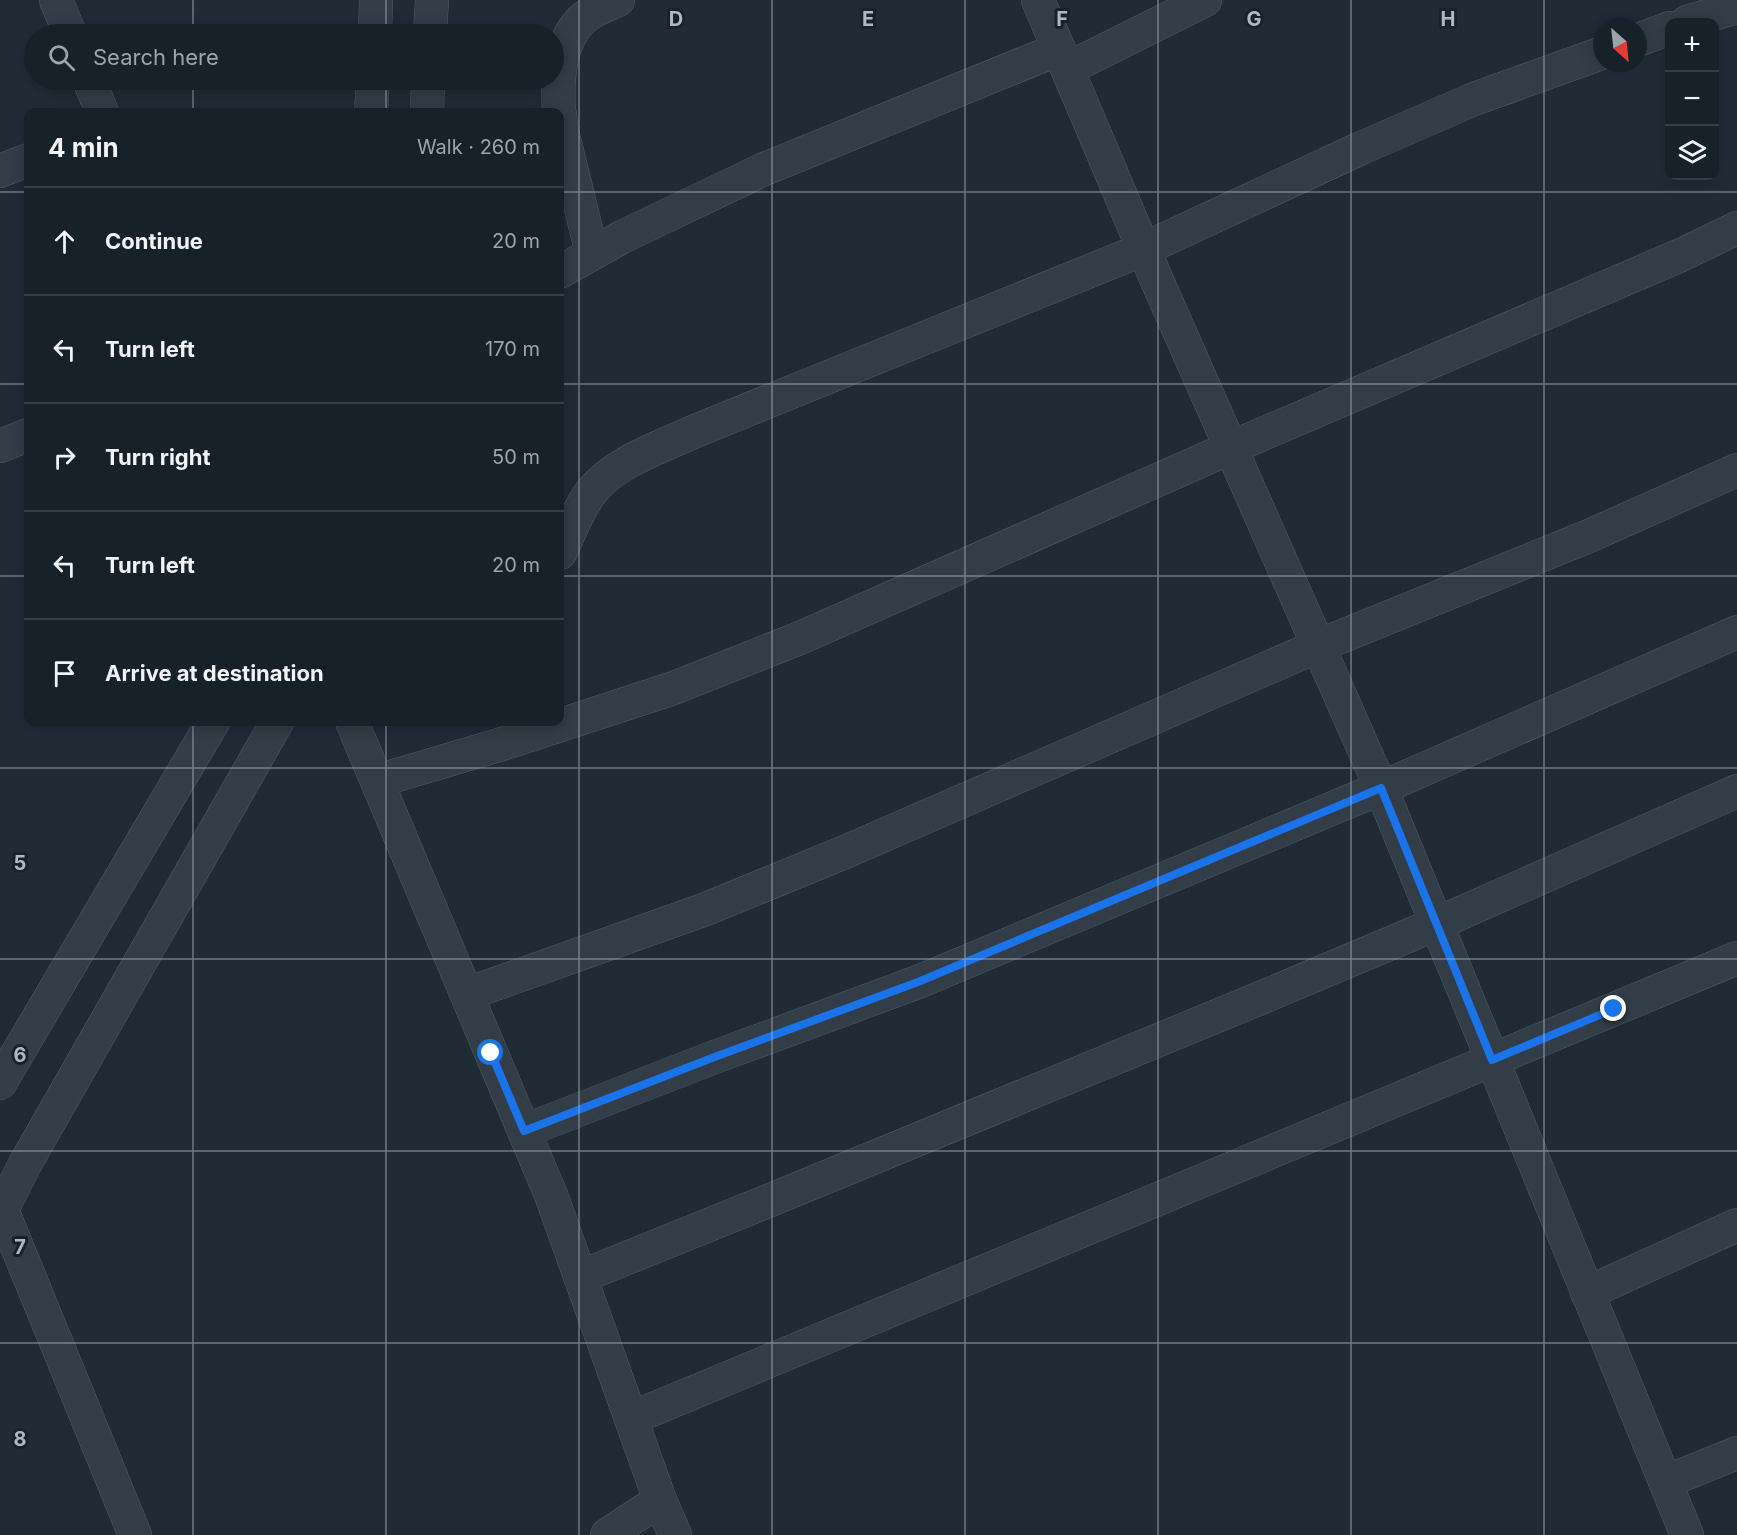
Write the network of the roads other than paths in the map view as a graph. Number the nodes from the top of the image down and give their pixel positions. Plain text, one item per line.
1 (56, 0) edge
2 (376, 0) edge
3 (432, 0) edge
4 (618, 0) edge
5 (1038, 0) edge
6 (1204, 0) edge
7 (1737, 7) edge
8 (1700, 18) edge
9 (66, 24) edge
10 (375, 24) edge
11 (431, 24) edge
12 (1665, 30) edge
13 (1647, 37) edge
14 (564, 54) edge
15 (1593, 56) edge
16 (1063, 59) junction
17 (93, 90) edge
18 (372, 90) edge
19 (428, 90) edge
20 (558, 90) edge
21 (100, 108) edge
22 (371, 108) edge
23 (427, 108) edge
24 (559, 108) edge
25 (564, 139) edge
26 (24, 162) edge
27 (0, 171) edge
28 (1737, 228) edge
29 (1144, 249) junction
30 (592, 253) junction
31 (564, 270) edge
32 (24, 437) edge
33 (0, 446) edge
34 (1230, 448) junction
35 (1737, 470) edge
36 (564, 544) edge
37 (1737, 632) edge
38 (1318, 646) junction
39 (564, 724) edge
40 (211, 726) edge
41 (275, 726) edge
42 (354, 726) edge
43 (558, 726) edge
44 (377, 781) junction
45 (1381, 788) junction
46 (1737, 790) edge
47 (1436, 924) junction
48 (1737, 958) edge
49 (467, 994) junction
50 (1492, 1060) junction
51 (0, 1083) edge
52 (524, 1131) junction
53 (1, 1212) edge
54 (1737, 1226) edge
55 (580, 1277) junction
56 (1587, 1293) junction
57 (632, 1418) junction
58 (1737, 1453) edge
59 (1665, 1482) junction
60 (660, 1500) junction
61 (135, 1535) edge
62 (607, 1535) edge
63 (675, 1535) edge
64 (1687, 1535) edge

1 - 9 street
2 - 10 street
3 - 11 street
4 - 14 street
5 - 16 street
6 - 16 street
7 - 8 street
12 - 13 street
15 - 29 street
16 - 29 street
16 - 30 street
17 - 21 street
18 - 22 street
19 - 23 street
20 - 24 street
25 - 30 street
26 - 27 street
28 - 34 street
29 - 34 street
29 - 36 street
30 - 31 street
32 - 33 street
34 - 38 street
34 - 39 street
35 - 38 street
37 - 45 street
38 - 45 street
38 - 49 street
40 - 51 street
41 - 53 street
42 - 44 street
43 - 44 street
44 - 49 street
45 - 47 street
45 - 52 street
46 - 47 street
47 - 50 street
47 - 55 street
48 - 50 street
49 - 52 street
50 - 56 street
50 - 57 street
52 - 55 street
53 - 61 street
54 - 56 street
55 - 57 street
56 - 59 street
57 - 60 street
58 - 59 street
59 - 64 street
60 - 62 street
60 - 63 street

